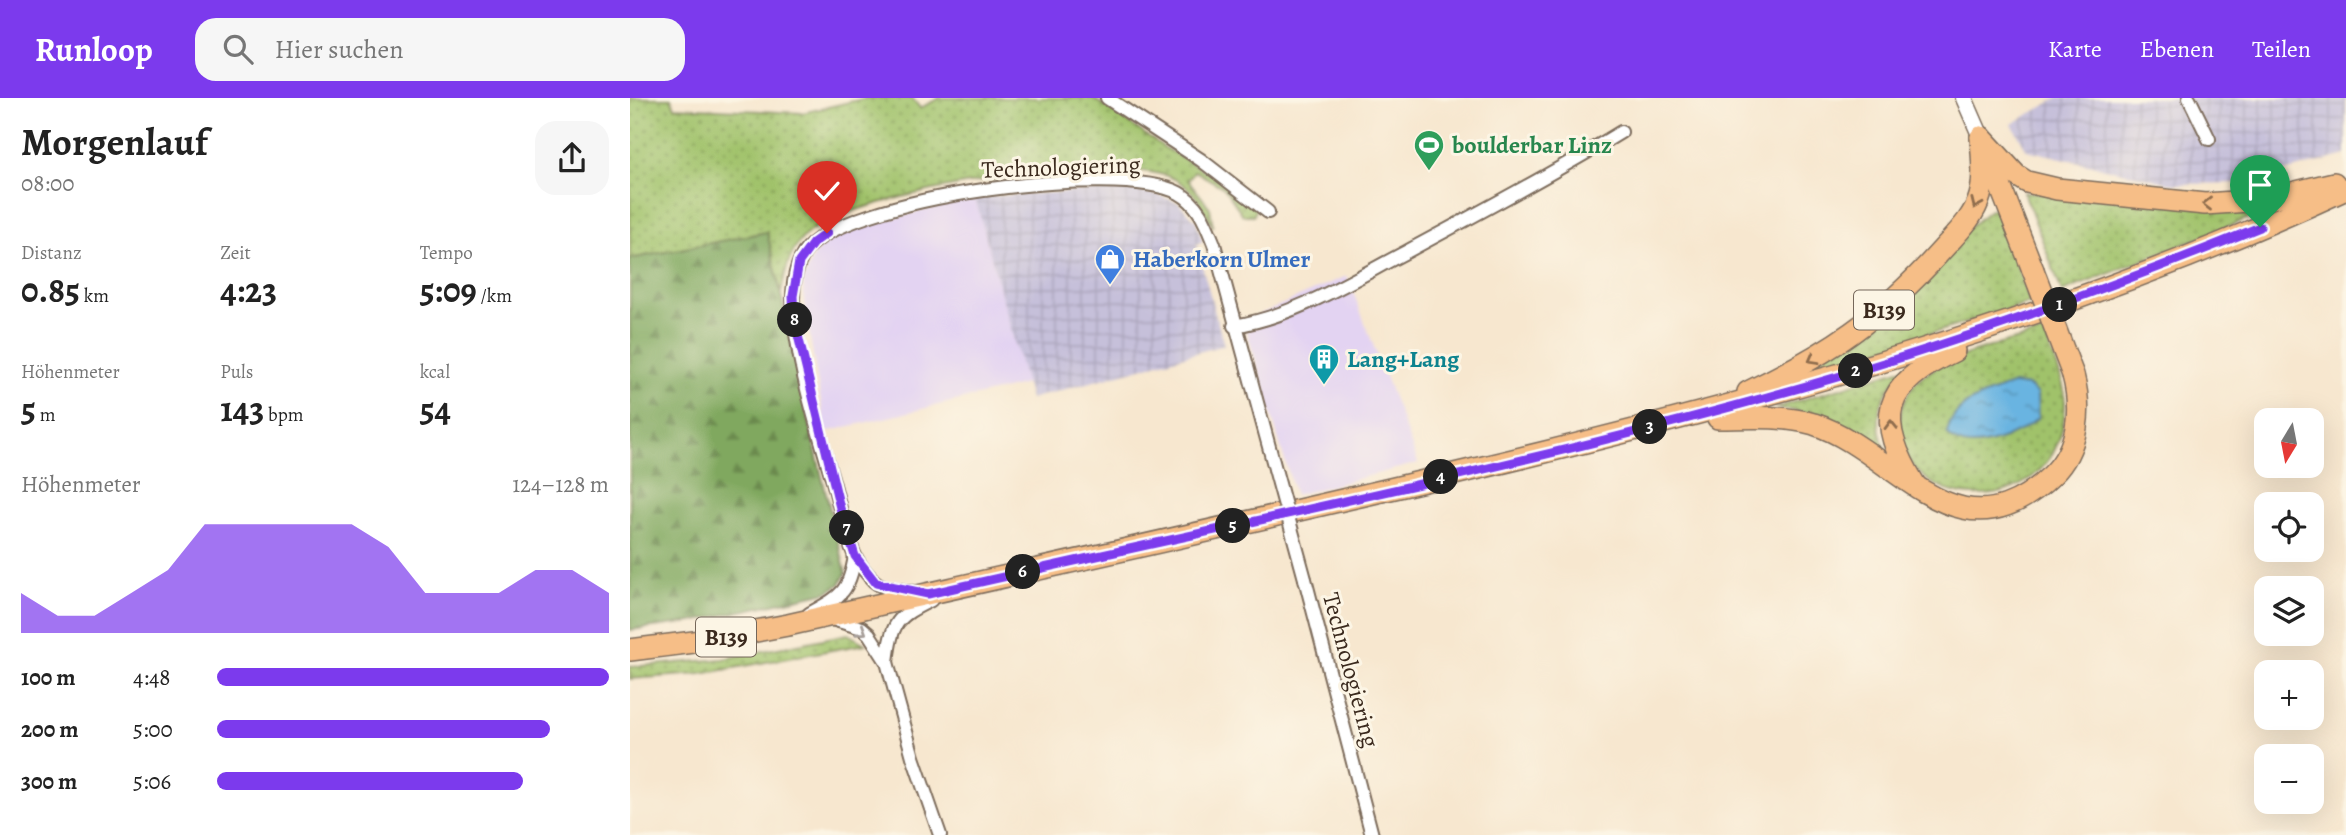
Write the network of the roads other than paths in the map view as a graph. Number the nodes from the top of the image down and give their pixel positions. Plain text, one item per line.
1 (1107, 98) edge
2 (1964, 98) edge
3 (2189, 98) edge
4 (1621, 132) dead end
5 (1981, 137) junction
6 (2209, 139) dead end
7 (2346, 180) edge
8 (2346, 189) edge
9 (1268, 212) dead end
10 (2032, 315) junction
11 (1234, 326) junction
12 (1703, 414) junction
13 (1682, 419) junction
14 (1916, 486) junction
15 (855, 556) junction
16 (956, 587) junction
17 (928, 594) junction
18 (824, 617) junction
19 (788, 625) junction
20 (630, 650) edge
21 (887, 662) junction
22 (940, 835) edge
23 (1372, 835) edge

1 - 9 street
2 - 5 street
3 - 6 street
4 - 11 street
7 -> 5 main road
5 -> 12 main road, B139
5 - 14 main road, B139, bridge
8 - 10 main road, B139
10 - 12 main road, B139
14 -> 10 main road, B139
11 - 15 street, Technologiering
11 - 23 street, Technologiering, bridge
12 - 13 main road, B139
13 - 14 main road, B139
13 - 16 main road, B139
15 - 17 street, Technologiering
15 - 19 street
16 - 17 main road, B139
16 - 21 street
17 - 18 main road, B139
18 - 19 main road, B139
18 -> 21 street
19 - 20 main road, B139
21 - 22 street

